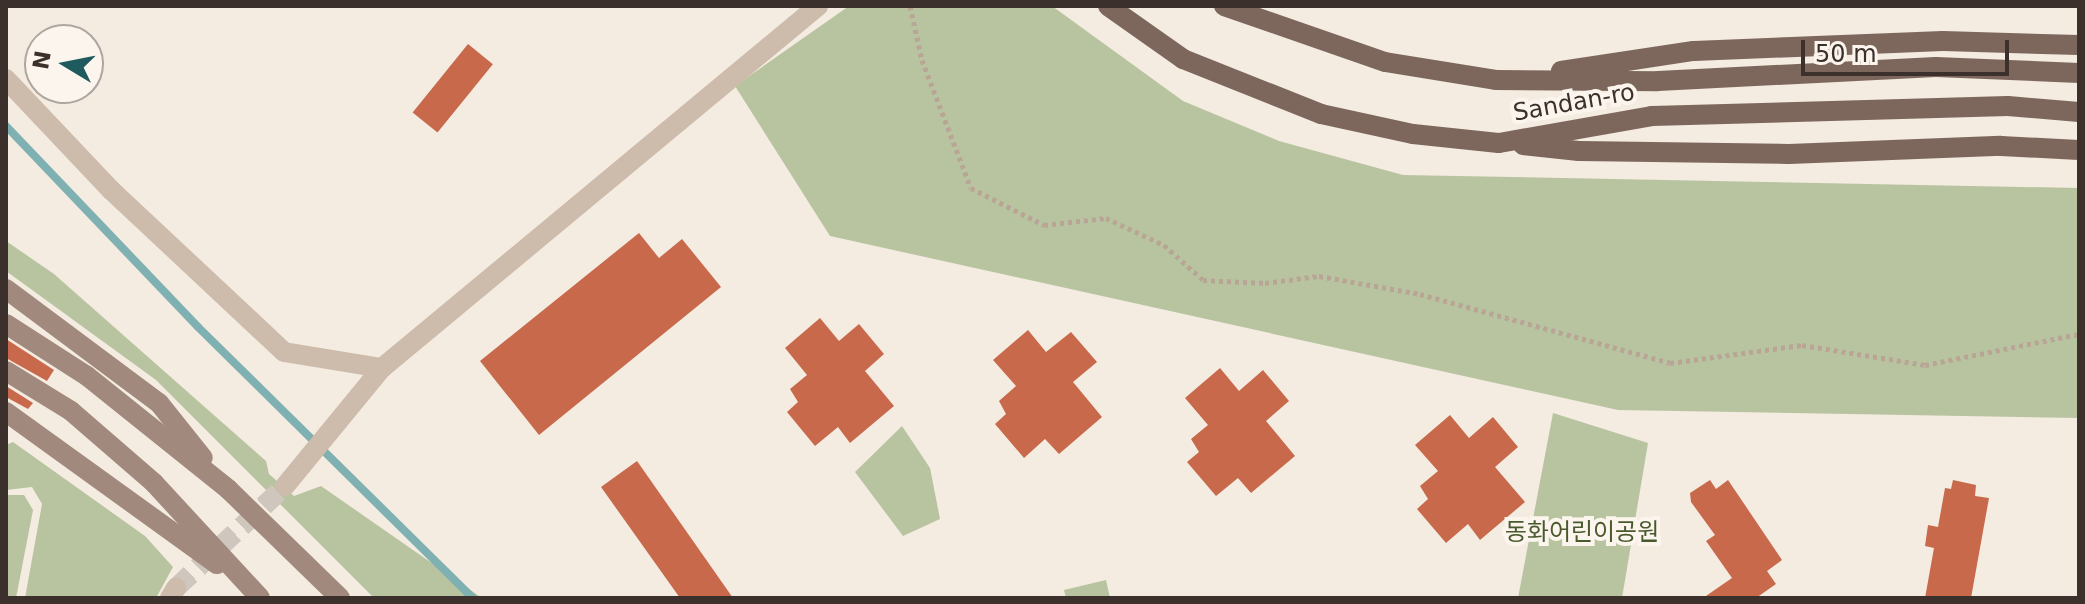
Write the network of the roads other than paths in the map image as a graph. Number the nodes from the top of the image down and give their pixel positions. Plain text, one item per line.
1 (818, 6) edge
2 (1108, 6) edge
3 (1224, 6) edge
4 (2079, 45) edge
5 (2079, 73) edge
6 (6, 79) edge
7 (1496, 80) junction
8 (2079, 112) edge
9 (1499, 143) junction
10 (2079, 150) edge
11 (6, 289) edge
12 (6, 324) edge
13 (382, 368) junction
14 (6, 371) edge
15 (6, 412) edge
16 (292, 479) tunnel mouth
17 (228, 489) junction
18 (242, 579) junction
19 (260, 598) edge
20 (340, 598) edge

1 - 13 street
2 - 9 main road, Sandan-ro
3 - 7 main road, Sandan-ro
4 - 7 main road
5 - 7 main road, Sandan-ro
6 - 13 street
8 - 9 main road, Sandan-ro
9 - 10 main road
11 - 17 main road
12 - 17 main road
13 - 16 street
14 - 18 main road
15 - 18 main road
17 - 20 main road
18 - 19 main road

